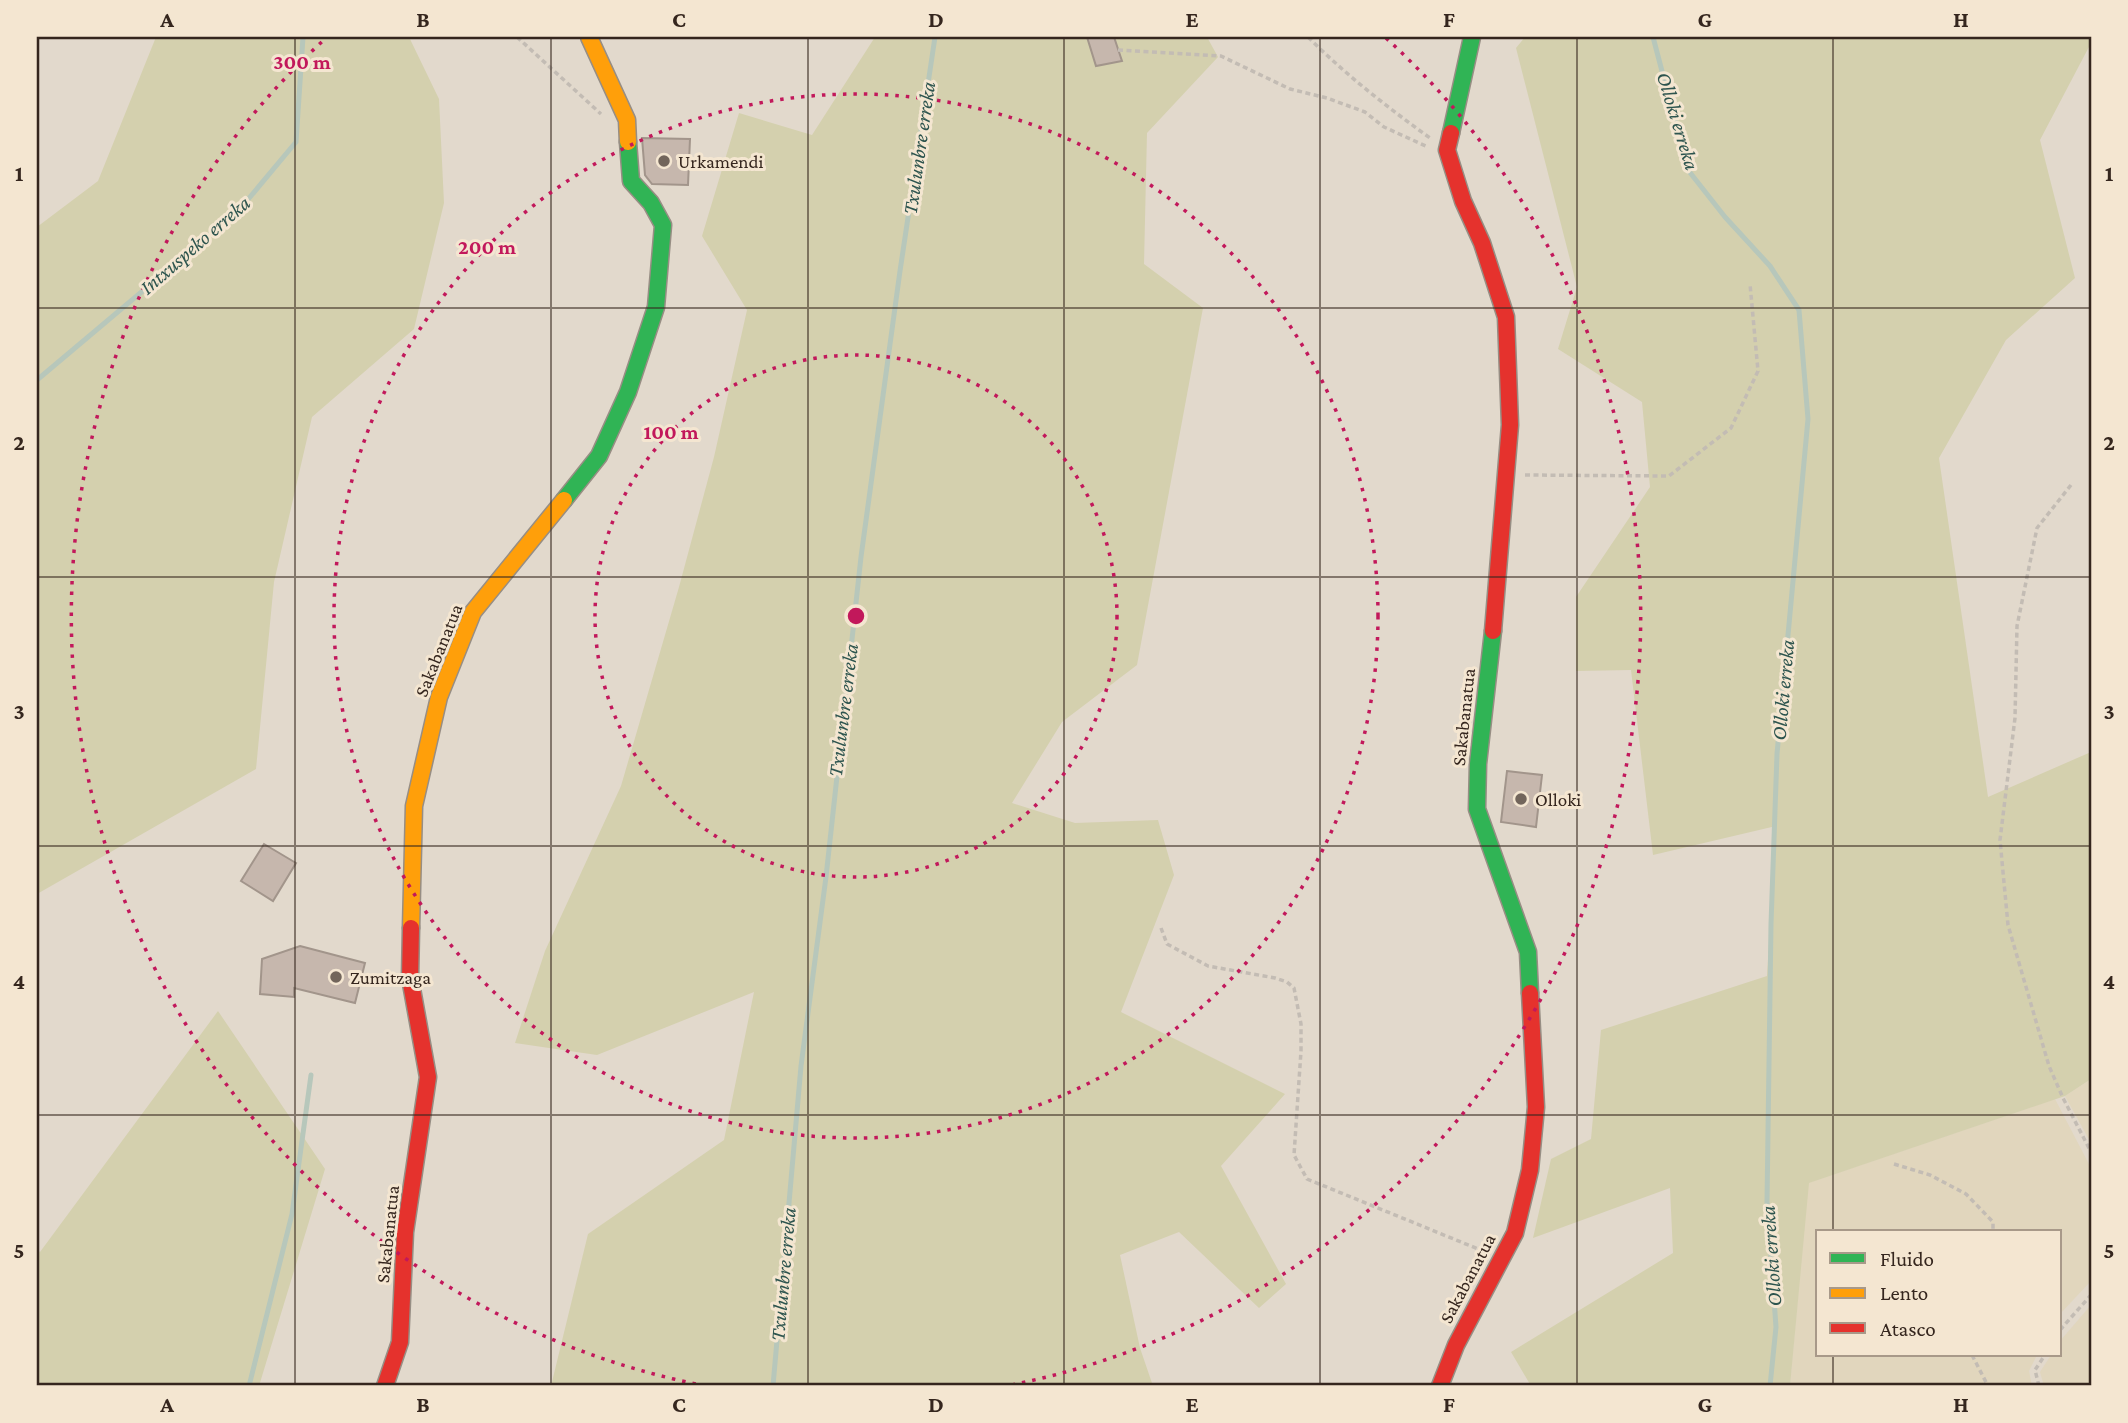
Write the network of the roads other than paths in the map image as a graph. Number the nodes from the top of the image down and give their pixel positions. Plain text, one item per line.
1 (589, 37) edge
2 (1472, 37) edge
3 (385, 1386) edge
4 (1440, 1386) edge

1 - 3 street, Sakabanatua
2 - 4 street, Sakabanatua

